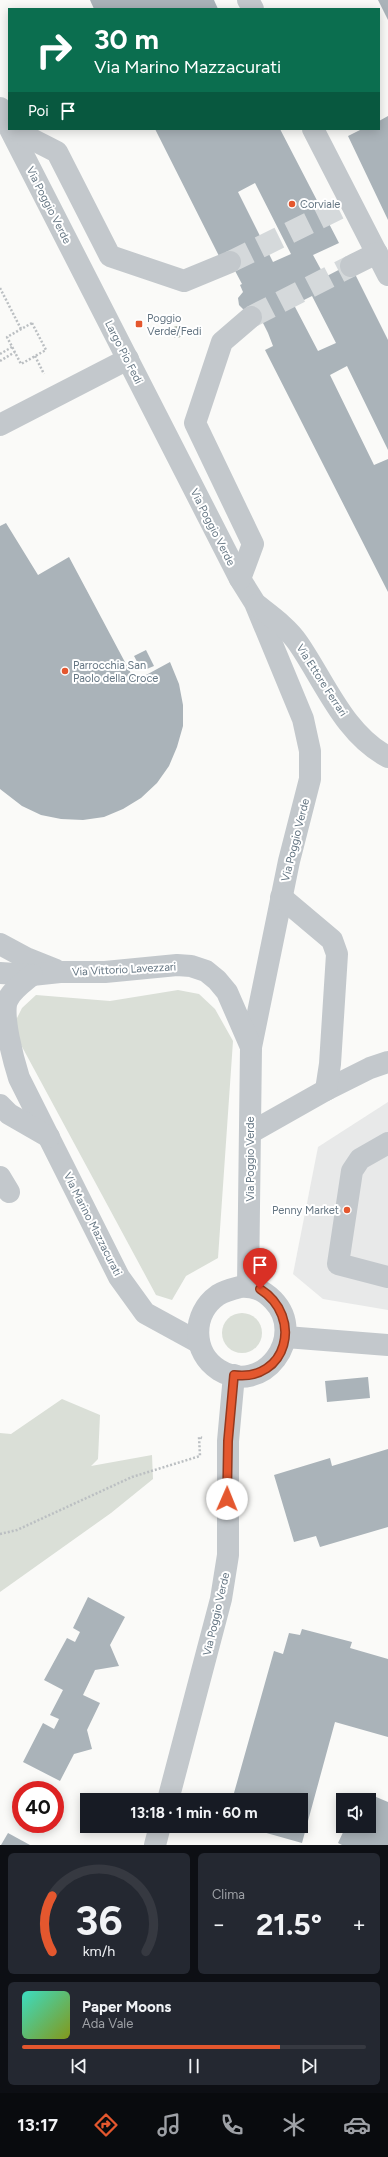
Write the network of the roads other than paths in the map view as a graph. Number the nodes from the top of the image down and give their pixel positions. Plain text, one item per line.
1 (0, 108) edge
2 (8, 124) edge
3 (12, 130) edge
4 (13, 130) edge
5 (314, 130) edge
6 (377, 253) junction
7 (230, 262) tunnel mouth
8 (351, 266) tunnel mouth
9 (388, 275) edge
10 (88, 281) joint
11 (251, 317) tunnel mouth
12 (128, 359) junction
13 (161, 424) joint
14 (0, 425) edge
15 (240, 579) junction
16 (255, 603) junction
17 (388, 757) edge
18 (281, 897) junction
19 (0, 944) edge
20 (60, 972) junction
21 (0, 973) edge
22 (32, 975) junction
23 (251, 1047) junction
24 (388, 1062) edge
25 (326, 1090) junction
26 (0, 1105) edge
27 (250, 1133) junction
28 (49, 1137) junction
29 (388, 1143) edge
30 (388, 1276) edge
31 (248, 1286) junction
32 (286, 1337) junction
33 (198, 1342) junction
34 (388, 1345) edge
35 (234, 1375) junction
36 (170, 1793) edge
37 (158, 1833) edge
38 (155, 1845) edge

1 - 2 street
3 - 10 street, Via Poggio Verde
4 - 7 street
5 - 6 street
6 - 8 street
6 - 9 street
10 - 12 street, Largo Pio Fedi
11 - 15 street
12 - 13 street, Largo Pio Fedi
12 - 14 street
13 - 15 street, Via Poggio Verde
15 - 16 street, Via Poggio Verde
16 - 17 street, Via Ettore Ferrari
16 - 18 street, Via Poggio Verde
18 - 23 street, Via Poggio Verde
18 - 25 street
19 - 20 street
20 - 22 street, Via Vittorio Lavezzari
20 - 23 street, Via Vittorio Lavezzari
21 - 22 street, Via Vittorio Lavezzari
22 - 28 street, Via Marino Mazzacurati
23 - 27 street, Via Poggio Verde
24 - 25 street
25 - 27 street
26 - 28 street
27 - 31 street, Via Poggio Verde
28 - 33 street, Via Marino Mazzacurati
29 - 30 street
31 - 32 street
31 - 33 street
32 - 34 street
32 - 35 street
33 - 35 street
35 - 36 street, Via Poggio Verde
37 - 38 street

